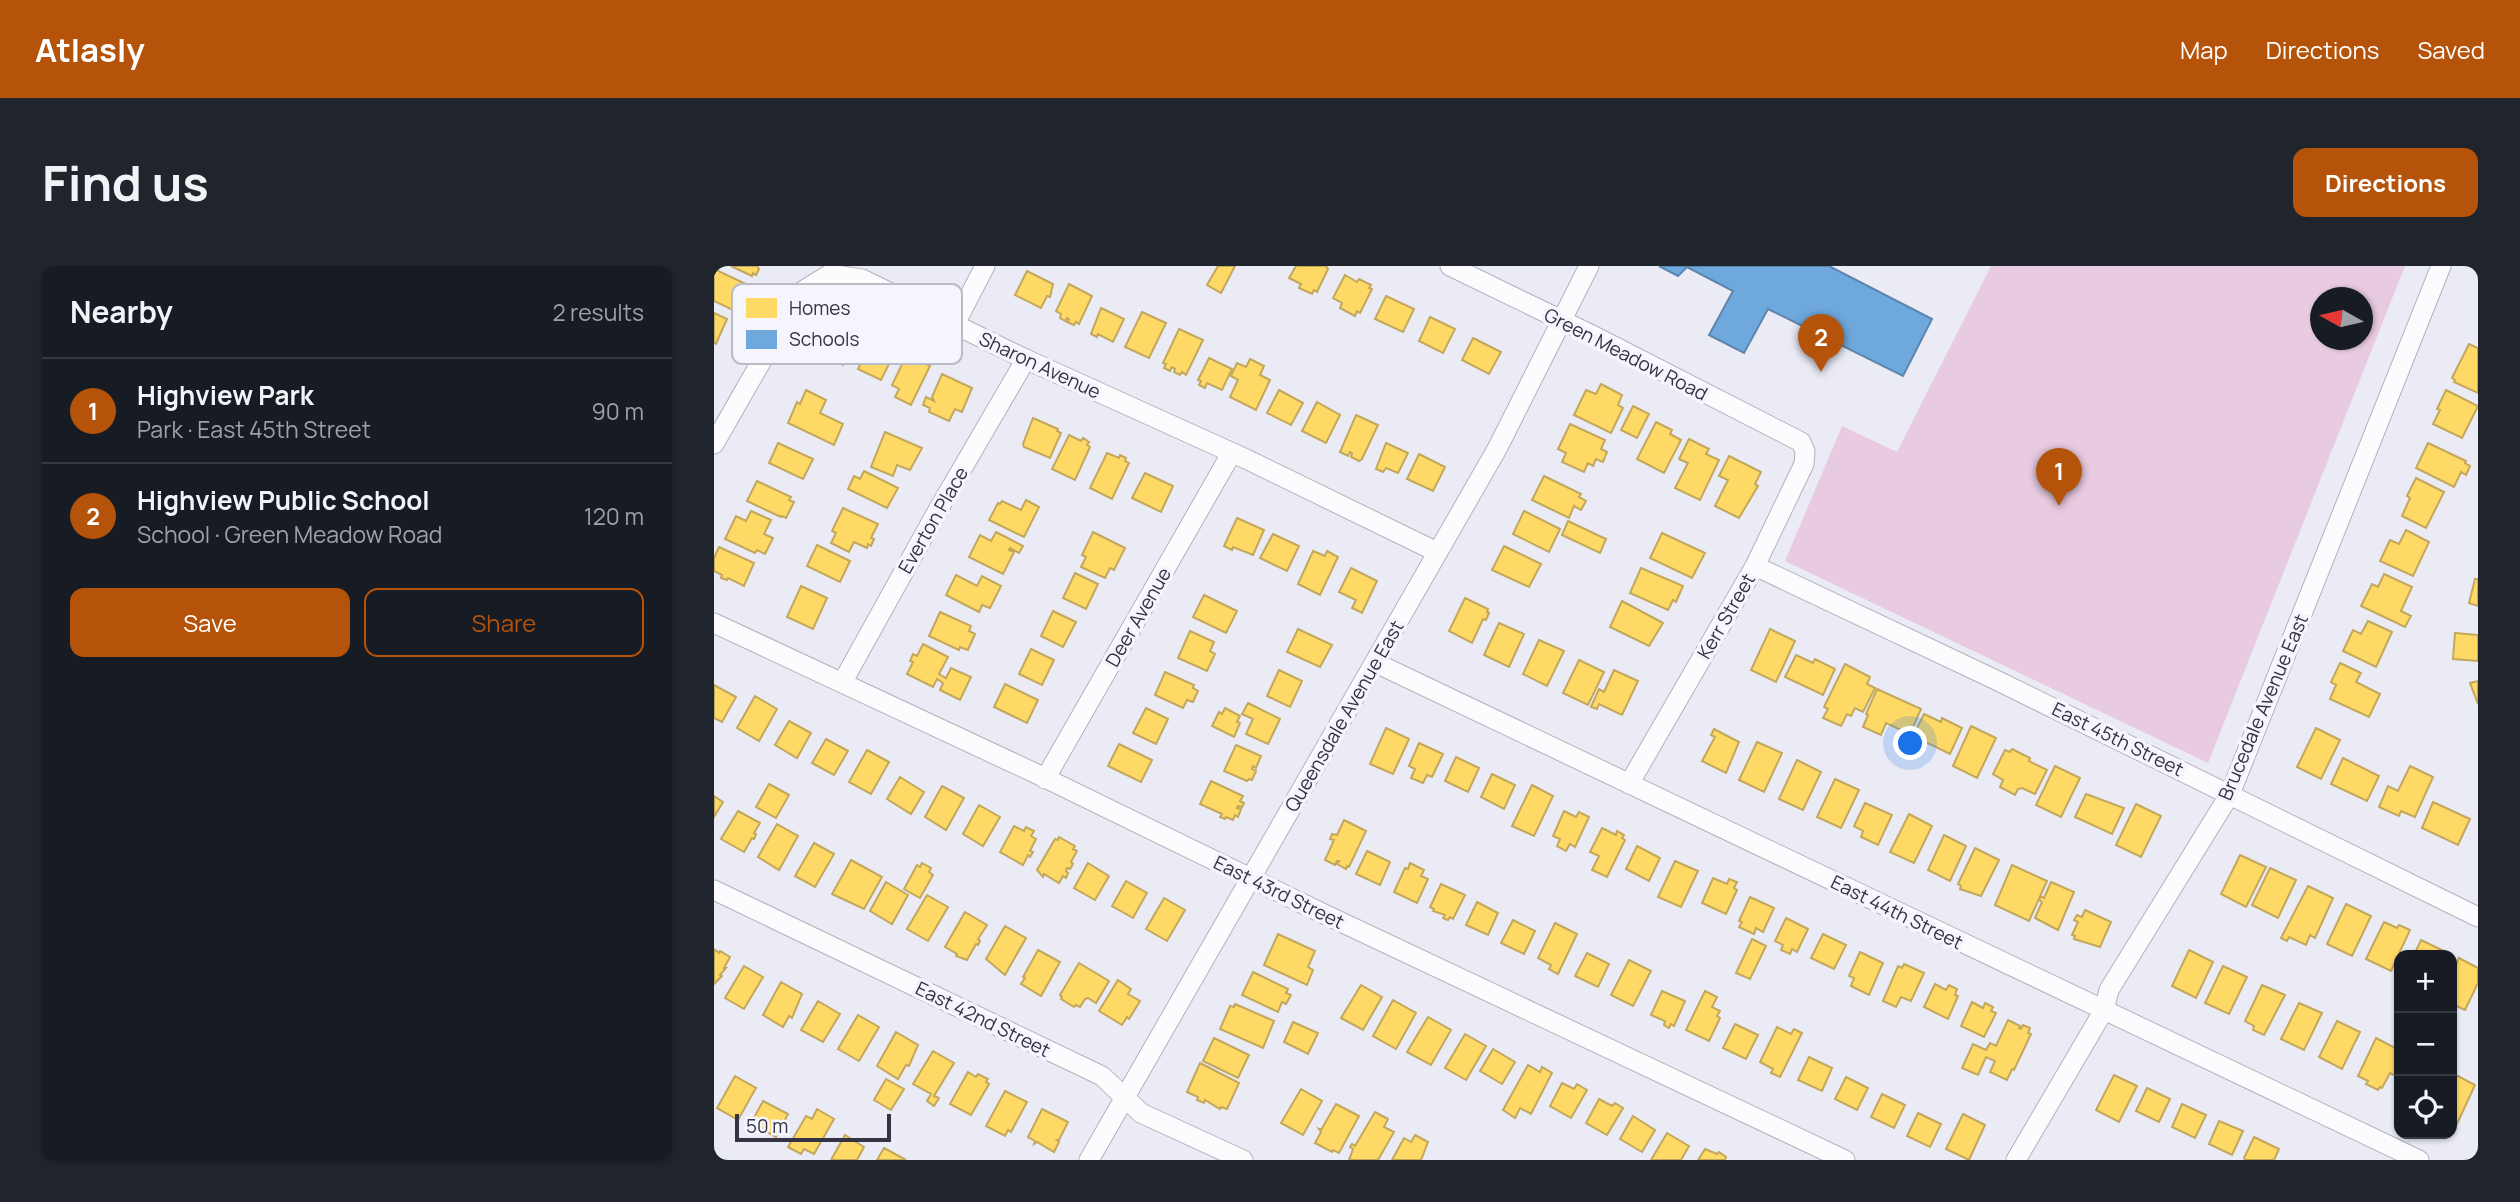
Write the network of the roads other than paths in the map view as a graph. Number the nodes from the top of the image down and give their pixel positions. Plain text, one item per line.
1 (985, 266) edge
2 (1450, 266) edge
3 (1589, 266) edge
4 (2441, 266) edge
5 (814, 284) edge
6 (872, 284) edge
7 (962, 310) edge
8 (1562, 322) junction
9 (962, 327) edge
10 (1026, 359) junction
11 (760, 364) edge
12 (1801, 442) joint
13 (714, 444) edge
14 (1231, 454) junction
15 (1437, 552) junction
16 (1755, 566) junction
17 (714, 623) edge
18 (1376, 663) junction
19 (842, 683) junction
20 (1045, 779) junction
21 (1629, 784) junction
22 (2230, 794) junction
23 (1251, 877) junction
24 (714, 890) edge
25 (2478, 917) edge
26 (2104, 1010) junction
27 (1125, 1099) junction
28 (1089, 1160) edge
29 (1243, 1160) edge
30 (1845, 1160) edge
31 (2016, 1160) edge
32 (2419, 1160) edge

1 - 7 street
2 - 8 street, Green Meadow Road
3 - 8 street, Queensdale Avenue East
4 - 22 street, Brucedale Avenue East
5 - 6 street, Sharon Avenue
8 - 12 street, Green Meadow Road
8 - 15 street, Queensdale Avenue East
9 - 10 street, Sharon Avenue
10 - 14 street, Sharon Avenue
10 - 19 street, Everton Place
11 - 13 street, Sharon Avenue
12 - 16 street, Kerr Street
14 - 15 street, Sharon Avenue
14 - 20 street, Deer Avenue
15 - 18 street, Queensdale Avenue East
16 - 21 street, Kerr Street
16 - 22 street, East 45th Street
17 - 19 street, East 43rd Street
18 - 21 street, East 44th Street
18 - 23 street, Queensdale Avenue East
19 - 20 street, East 43rd Street
20 - 23 street, East 43rd Street
21 - 26 street, East 44th Street
22 - 25 street, East 45th Street
22 - 26 street, Brucedale Avenue East
23 - 27 street, Queensdale Avenue East
23 - 30 street, East 43rd Street
24 - 27 street, East 42nd Street
26 - 31 street, Brucedale Avenue East
26 - 32 street, East 44th Street
27 - 28 street, Queensdale Avenue East
27 - 29 street, East 42nd Street

